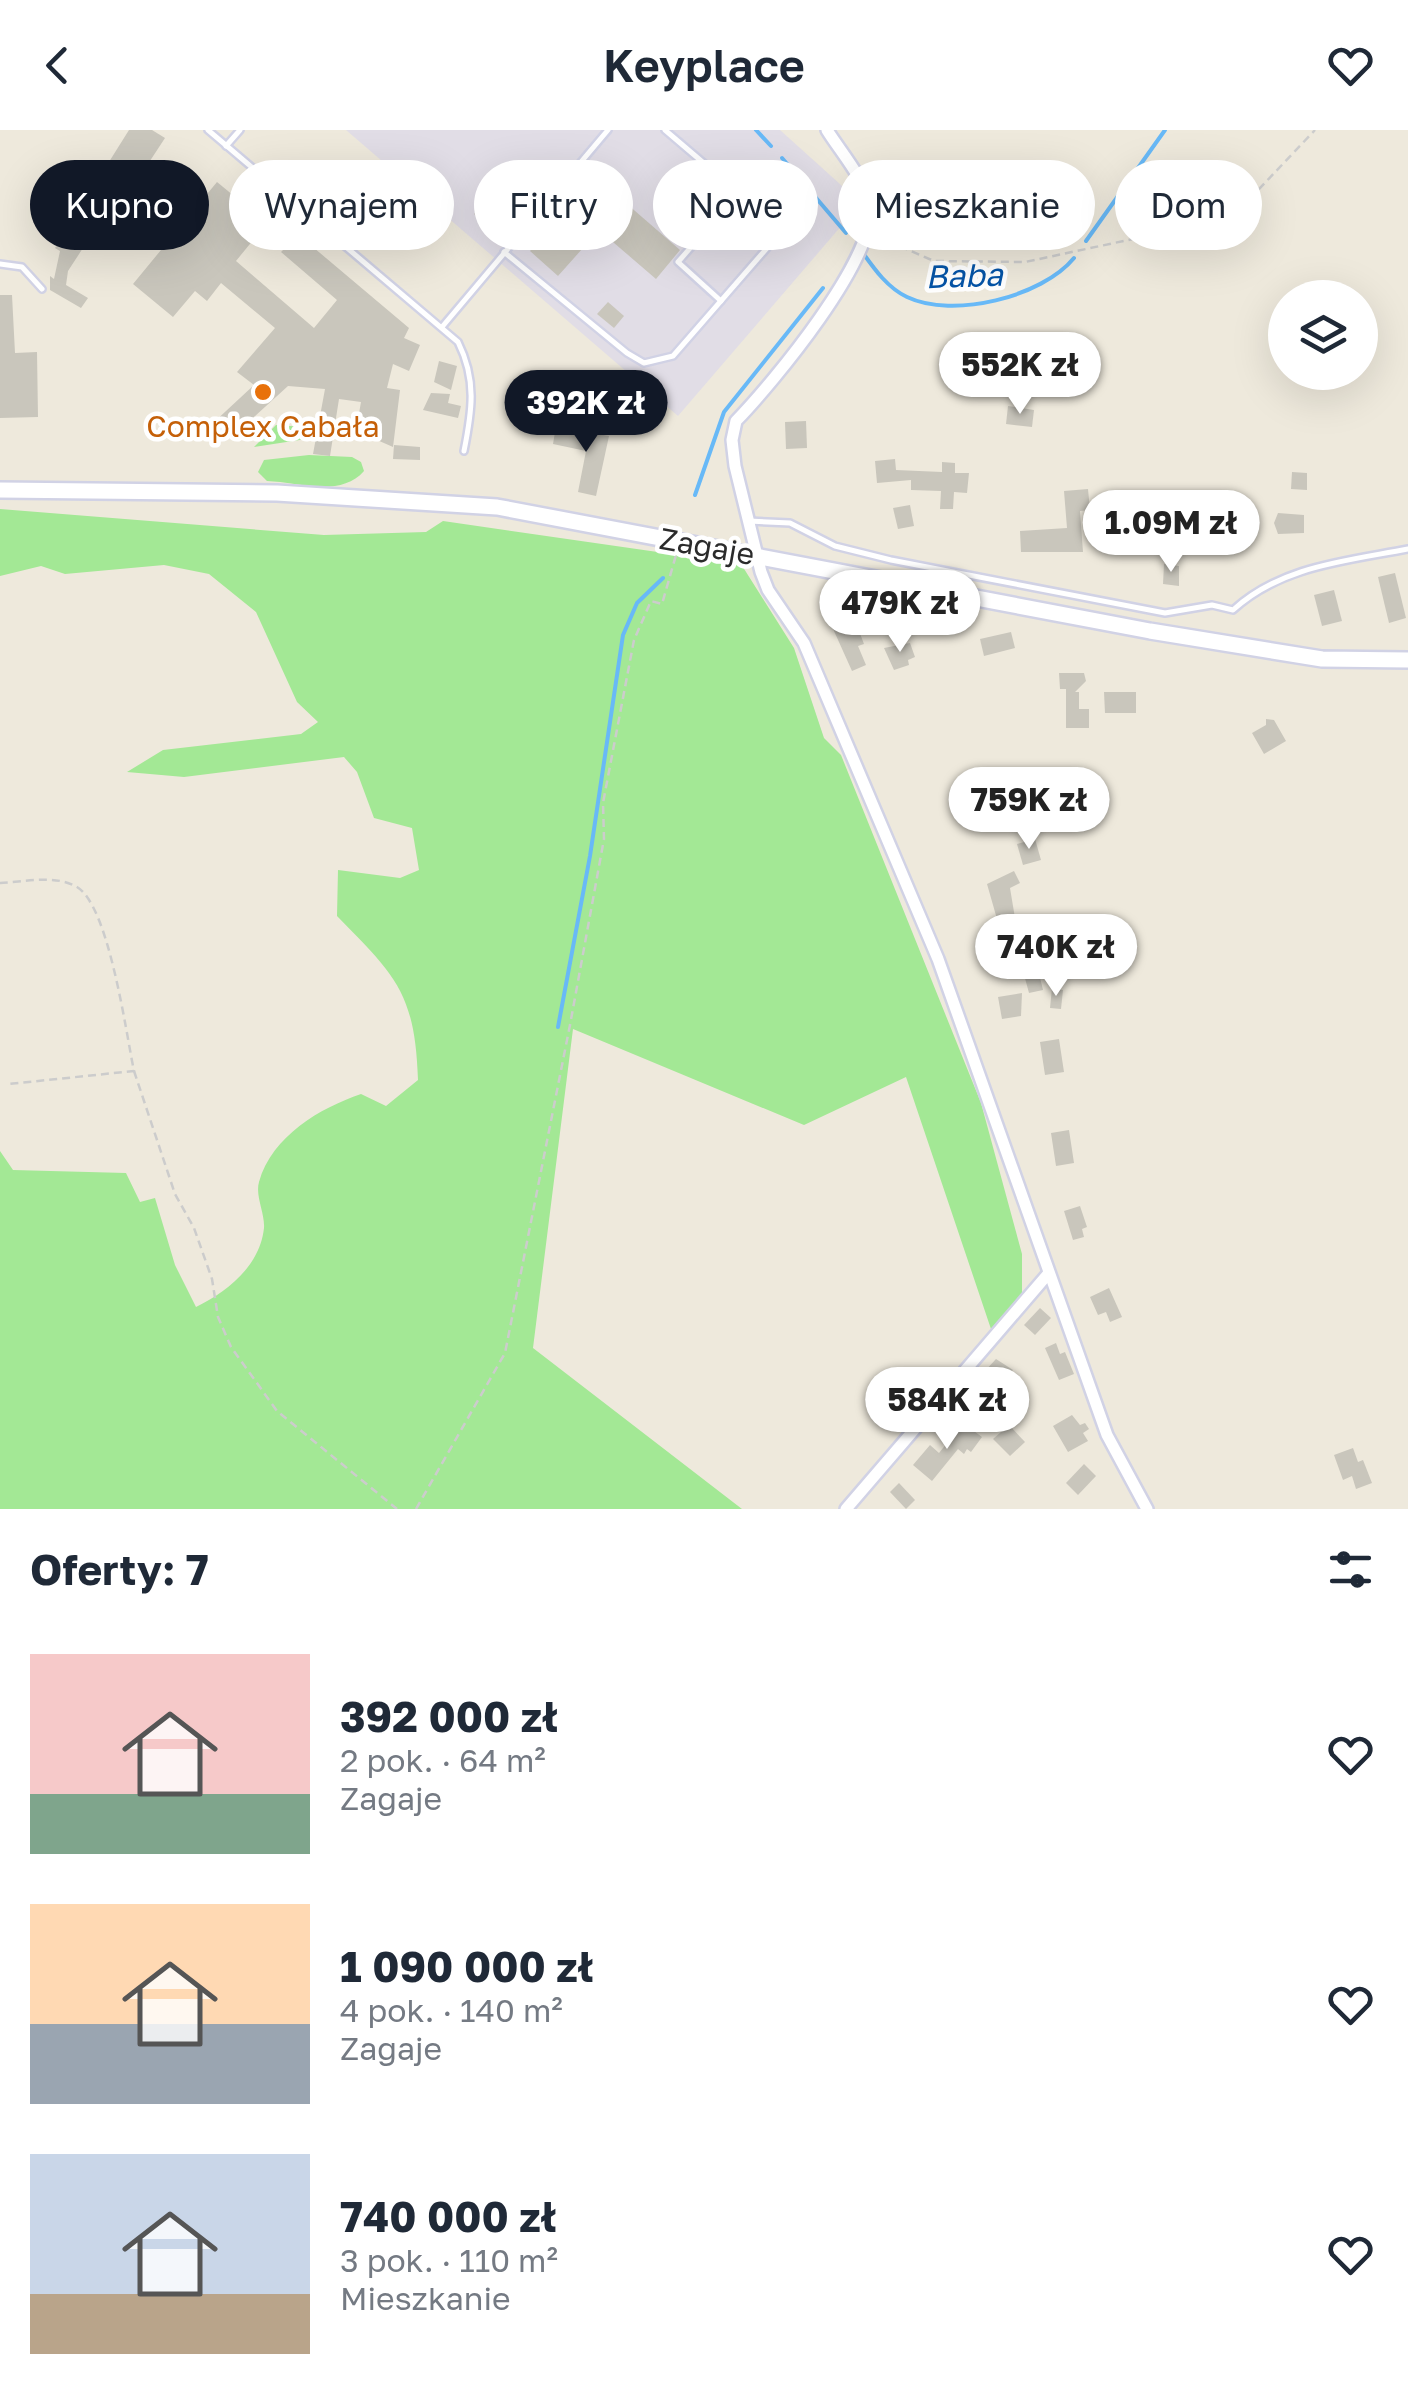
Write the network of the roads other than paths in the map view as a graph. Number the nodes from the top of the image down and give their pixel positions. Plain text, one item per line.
1 (208, 130) edge
2 (240, 130) edge
3 (608, 130) edge
4 (665, 130) edge
5 (828, 130) edge
6 (226, 146) junction
7 (701, 160) edge
8 (688, 250) edge
9 (765, 250) edge
10 (504, 252) junction
11 (0, 264) edge
12 (42, 288) dead end
13 (720, 300) junction
14 (442, 327) junction
15 (464, 451) dead end
16 (0, 490) edge
17 (748, 521) junction
18 (1408, 549) edge
19 (756, 554) junction
20 (1408, 660) edge
21 (1048, 1274) junction
22 (846, 1509) edge
23 (1147, 1509) edge

1 - 6 lane
2 - 6 lane
3 - 10 lane
4 - 7 lane
5 - 17 street
6 - 14 lane
8 - 13 lane
9 - 13 lane
10 - 13 lane
10 - 14 lane
11 - 12 lane
14 - 15 lane
16 - 19 main road, Zagaje
17 - 18 lane
17 - 19 street
19 - 20 main road, Zagaje
19 - 21 street
21 - 22 street
21 - 23 street

